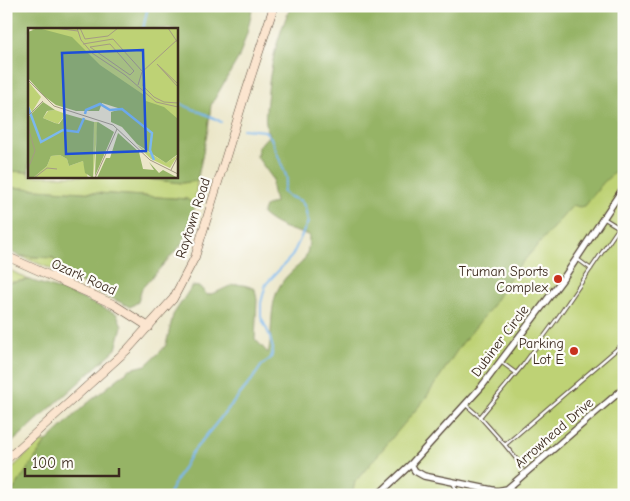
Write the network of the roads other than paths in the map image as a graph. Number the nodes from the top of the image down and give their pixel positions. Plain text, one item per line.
1 (274, 6) edge
2 (624, 187) edge
3 (602, 217) junction
4 (624, 220) edge
5 (618, 227) junction
6 (6, 256) edge
7 (576, 258) junction
8 (591, 269) junction
9 (149, 327) junction
10 (624, 343) edge
11 (501, 362) junction
12 (516, 373) junction
13 (624, 388) edge
14 (466, 404) junction
15 (480, 417) junction
16 (505, 445) junction
17 (6, 460) edge
18 (410, 464) junction
19 (522, 466) dead end
20 (452, 481) junction
21 (498, 493) edge
22 (378, 495) edge
23 (406, 495) edge
24 (416, 495) edge
25 (459, 495) edge

1 - 9 main road, Raytown Road
2 - 3 street, Dubiner Circle
3 - 5 lane
3 - 7 street, Dubiner Circle
4 - 5 lane
5 - 8 lane
6 - 9 main road, Ozark Road
7 - 8 lane
7 - 11 street, Dubiner Circle
8 - 12 lane
9 - 17 main road, Raytown Road
10 - 16 lane
11 - 12 lane
11 - 14 street, Dubiner Circle
12 - 15 lane
13 - 21 street, Arrowhead Drive
14 - 15 lane
14 - 18 street, Dubiner Circle
15 - 16 lane
16 - 19 lane
18 - 20 street
18 - 22 street, Dubiner Circle
20 - 21 street
20 - 25 lane
23 - 24 lane

